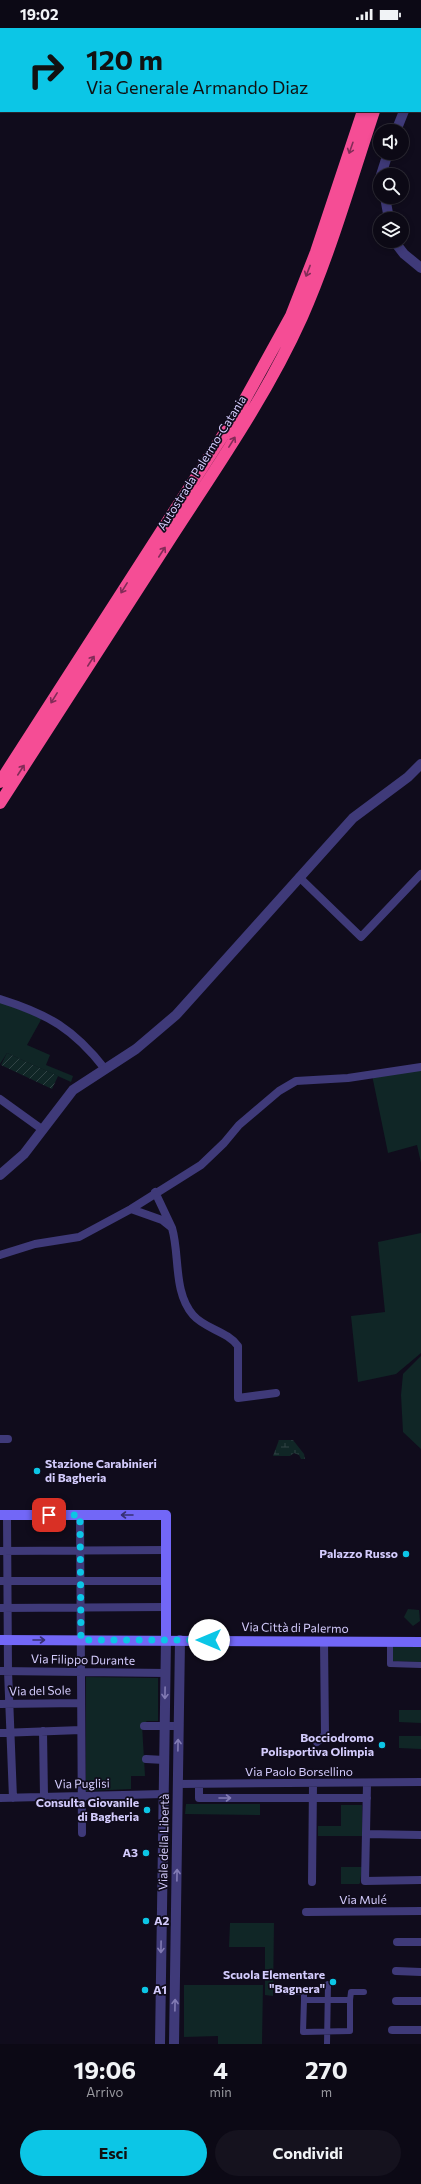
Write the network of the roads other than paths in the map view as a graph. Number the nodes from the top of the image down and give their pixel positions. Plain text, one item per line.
1 (363, 112) edge
2 (374, 112) edge
3 (404, 112) edge
4 (399, 124) edge
5 (399, 248) edge
6 (421, 268) edge
7 (421, 764) edge
8 (0, 782) edge
9 (0, 803) edge
10 (421, 874) edge
11 (299, 877) junction
12 (0, 999) edge
13 (421, 1068) edge
14 (106, 1069) junction
15 (0, 1099) edge
16 (43, 1130) junction
17 (0, 1175) edge
18 (155, 1192) junction
19 (164, 1207) junction
20 (131, 1209) junction
21 (157, 1218) junction
22 (172, 1228) junction
23 (0, 1256) edge
24 (276, 1393) dead end
25 (4, 1515) edge
26 (80, 1515) junction
27 (80, 1550) junction
28 (166, 1550) junction
29 (4, 1551) edge
30 (4, 1581) edge
31 (80, 1581) junction
32 (166, 1581) junction
33 (80, 1607) junction
34 (166, 1607) junction
35 (4, 1608) edge
36 (4, 1640) edge
37 (81, 1640) junction
38 (166, 1640) junction
39 (180, 1640) junction
40 (324, 1641) junction
41 (390, 1642) junction
42 (421, 1642) edge
43 (421, 1665) edge
44 (4, 1671) edge
45 (81, 1672) junction
46 (166, 1674) junction
47 (81, 1703) junction
48 (0, 1704) edge
49 (9, 1704) junction
50 (144, 1726) dead end
51 (165, 1726) junction
52 (179, 1726) junction
53 (81, 1730) junction
54 (43, 1731) junction
55 (10, 1732) junction
56 (0, 1733) edge
57 (317, 1742) dead end
58 (146, 1759) dead end
59 (164, 1760) junction
60 (421, 1782) edge
61 (178, 1784) junction
62 (199, 1784) junction
63 (313, 1784) junction
64 (367, 1784) junction
65 (164, 1794) junction
66 (81, 1795) junction
67 (44, 1796) junction
68 (313, 1797) junction
69 (0, 1798) edge
70 (13, 1798) junction
71 (367, 1798) junction
72 (163, 1818) junction
73 (177, 1818) junction
74 (82, 1833) dead end
75 (366, 1834) junction
76 (421, 1835) edge
77 (421, 1880) edge
78 (312, 1882) dead end
79 (306, 1912) dead end
80 (421, 1912) edge
81 (162, 1921) junction
82 (176, 1921) junction
83 (397, 1942) dead end
84 (421, 1942) edge
85 (396, 1971) dead end
86 (421, 1972) edge
87 (328, 1984) dead end
88 (287, 1992) dead end
89 (364, 1992) dead end
90 (304, 2000) junction
91 (327, 2000) junction
92 (350, 2000) junction
93 (396, 2001) dead end
94 (421, 2001) edge
95 (160, 2027) junction
96 (174, 2028) junction
97 (392, 2030) dead end
98 (421, 2030) edge
99 (327, 2032) junction
100 (160, 2044) edge
101 (174, 2044) edge
102 (327, 2044) edge

1 -> 8 highway, Autostrada Palermo-Catania
9 -> 2 highway, Autostrada Palermo-Catania
3 - 4 street
5 - 6 street
7 - 11 street
10 - 11 street
11 - 14 street
12 - 14 street
13 - 18 street
14 - 16 street
15 - 16 street
16 - 17 street
18 - 19 street
18 - 20 street
19 - 21 street
19 - 22 street
20 - 21 street
20 - 23 street
21 - 22 street
22 - 24 street
25 - 26 main road
25 - 29 street
26 - 27 street
28 -> 26 main road
27 - 28 street
27 - 29 street
27 - 31 street
28 - 32 main road
29 - 30 street
30 - 31 street
30 - 35 street
31 - 32 street
31 - 33 street
32 - 34 main road
33 - 34 street
33 - 35 street
33 - 37 street
34 - 38 main road
35 - 36 street
36 -> 37 main road, Via Città di Palermo
36 - 44 street
37 - 38 main road, Via Città di Palermo
37 - 45 street
38 - 39 main road, Via Città di Palermo
38 - 46 street, Viale della Libertà
39 - 40 main road, Via Città di Palermo
39 - 52 street, Viale della Libertà
40 - 41 main road, Via Città di Palermo
40 - 57 street
41 - 42 main road, Via Città di Palermo
41 - 43 street
44 - 45 street, Via Filippo Durante
44 - 49 street
45 - 46 street, Via Filippo Durante
45 - 47 street
46 -> 51 street, Viale della Libertà
47 - 49 street, Via del Sole
47 - 53 street
48 - 49 street, Via del Sole
49 - 55 street
50 - 51 street
51 - 52 street
51 - 59 street, Viale della Libertà
61 -> 52 street, Viale della Libertà
53 - 54 street
53 - 66 street
54 - 55 street
54 - 67 street
55 - 56 street
55 - 70 street
58 - 59 street
59 - 65 street, Viale della Libertà
60 - 64 street, Via Paolo Borsellino
61 - 62 street, Via Paolo Borsellino
61 - 73 street, Viale della Libertà
62 - 63 street, Via Paolo Borsellino
62 -> 68 street
63 - 64 street, Via Paolo Borsellino
63 - 68 street
64 - 71 street
65 - 66 street, Via Puglisi
65 - 72 street, Viale della Libertà
66 - 67 street, Via Puglisi
66 - 74 street
67 - 70 street, Via Puglisi
68 - 71 street
68 - 78 street
69 - 70 street, Via Puglisi
71 - 75 street
72 - 73 street
72 - 81 street, Viale della Libertà
82 -> 73 street, Viale della Libertà
75 - 76 street
75 - 77 street
79 - 80 street, Via Mulé
81 - 82 street
81 -> 95 street, Viale della Libertà
96 -> 82 street, Viale della Libertà
83 - 84 street
85 - 86 street
87 - 91 street
88 - 90 street
89 - 92 street
90 - 91 street
90 - 99 street
91 - 92 street
91 - 99 street
92 - 99 street
93 - 94 street
95 - 96 street
95 - 100 street, Viale della Libertà
96 - 101 street, Viale della Libertà
97 - 98 street
99 - 102 street

